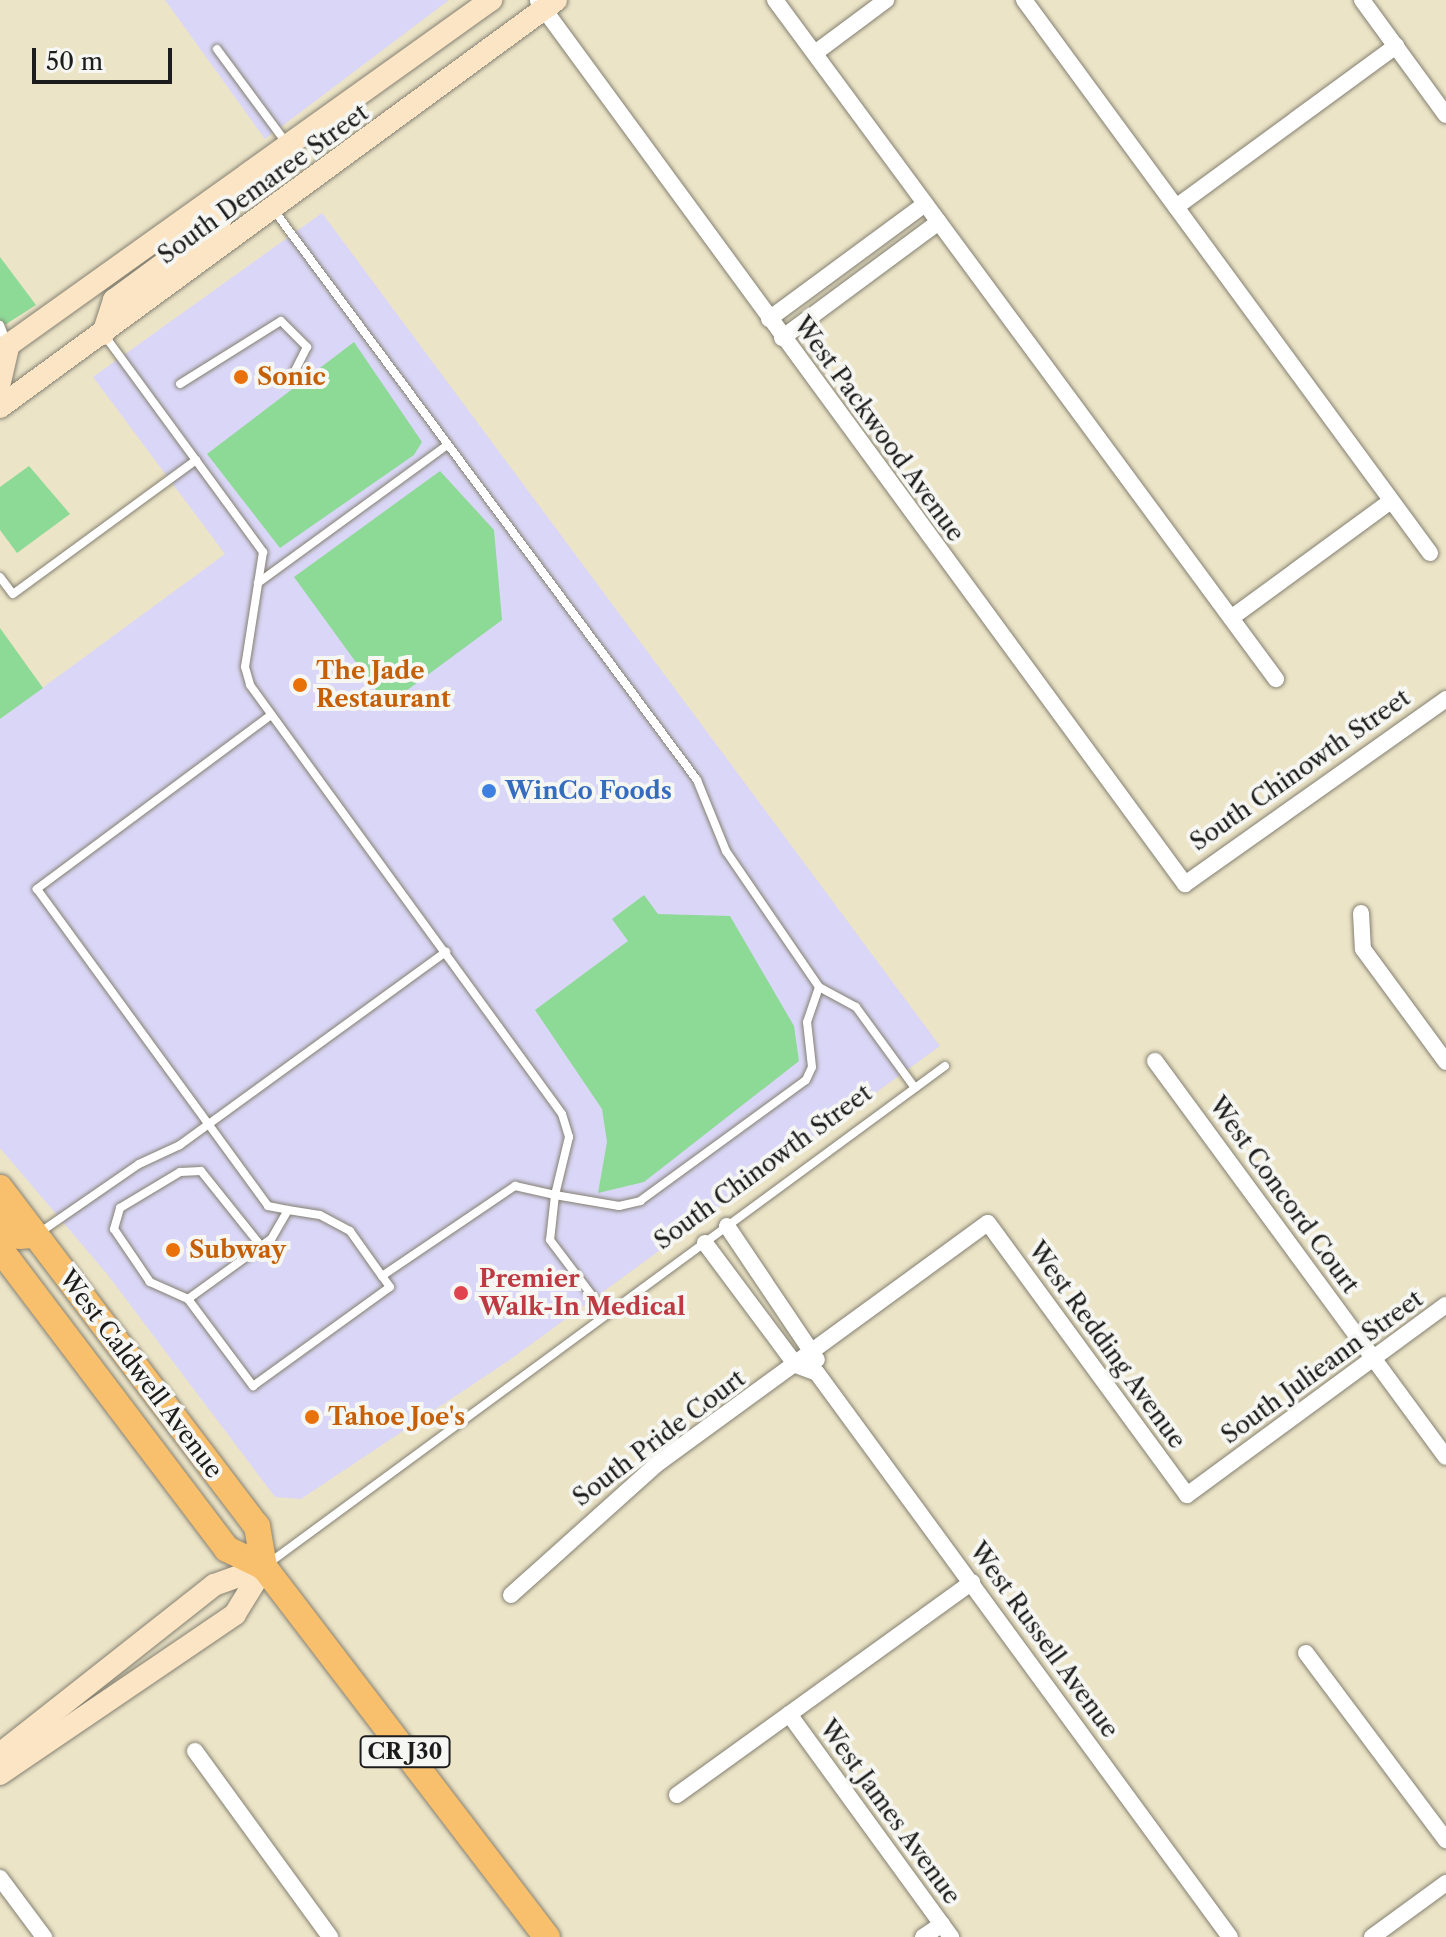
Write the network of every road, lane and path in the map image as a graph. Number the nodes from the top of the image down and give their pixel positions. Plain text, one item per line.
1 (491, 0) edge
2 (775, 0) edge
3 (886, 0) edge
4 (1024, 0) edge
5 (1362, 0) edge
6 (546, 3) edge
7 (1396, 46) junction
8 (217, 49) dead end
9 (815, 53) junction
10 (1446, 115) edge
11 (290, 148) junction
12 (235, 188) junction
13 (925, 204) junction
14 (1176, 207) junction
15 (273, 209) junction
16 (939, 222) junction
17 (769, 319) junction
18 (103, 334) junction
19 (782, 338) junction
20 (3, 341) edge
21 (290, 380) dead end
22 (0, 382) edge
23 (180, 384) dead end
24 (0, 407) edge
25 (446, 446) junction
26 (196, 460) junction
27 (1391, 501) junction
28 (1430, 553) dead end
29 (0, 577) edge
30 (258, 583) junction
31 (1231, 618) junction
32 (1276, 679) dead end
33 (1446, 699) edge
34 (271, 715) junction
35 (1185, 884) joint
36 (1361, 913) dead end
37 (446, 952) junction
38 (819, 987) junction
39 (1155, 1061) dead end
40 (1446, 1062) edge
41 (945, 1066) dead end
42 (915, 1088) junction
43 (210, 1124) junction
44 (0, 1188) edge
45 (555, 1195) junction
46 (288, 1210) junction
47 (0, 1221) edge
48 (988, 1223) joint
49 (727, 1226) junction
50 (35, 1235) junction
51 (705, 1243) junction
52 (261, 1246) junction
53 (2, 1257) edge
54 (382, 1276) junction
55 (188, 1299) junction
56 (1446, 1305) edge
57 (606, 1314) junction
58 (806, 1358) junction
59 (1373, 1359) junction
60 (1446, 1457) edge
61 (1187, 1495) joint
62 (264, 1567) junction
63 (972, 1582) junction
64 (511, 1595) dead end
65 (1306, 1653) dead end
66 (789, 1714) junction
67 (195, 1751) dead end
68 (0, 1754) edge
69 (0, 1774) edge
70 (677, 1795) dead end
71 (1446, 1840) edge
72 (0, 1878) edge
73 (1446, 1883) edge
74 (946, 1930) edge
75 (44, 1937) edge
76 (330, 1937) edge
77 (547, 1937) edge
78 (923, 1937) edge
79 (1230, 1937) edge
80 (1372, 1937) edge

1 - 11 main road, South Demaree Street
2 - 9 street
3 - 9 street
4 - 14 street
5 - 7 street
6 - 15 main road, South Demaree Street
6 - 17 street, West Packwood Avenue
7 - 10 street
7 - 14 street
8 - 11 lane
9 - 13 street
11 - 12 main road, South Demaree Street
12 - 18 main road
12 - 20 main road, South Demaree Street
13 - 16 street
13 - 17 street
14 - 27 street
15 - 18 main road, South Demaree Street
15 - 25 lane
16 - 19 street
16 - 31 street
17 - 19 street, West Packwood Avenue
18 - 24 main road, South Demaree Street
18 - 26 lane
19 - 35 street, West Packwood Avenue
20 - 22 main road
21 - 23 lane
25 - 30 lane
25 - 38 lane
26 - 29 lane
26 - 30 lane
27 - 28 street
27 - 31 street
30 - 34 lane
31 - 32 street
33 - 35 street, South Chinowth Street
34 - 37 lane
34 - 43 lane
36 - 40 street
37 - 43 lane
37 - 45 lane
38 - 42 lane
38 - 45 lane
39 - 59 street, West Concord Court
41 - 42 lane, South Chinowth Street
42 - 49 lane, South Chinowth Street
43 - 46 lane
43 - 50 lane
44 - 50 main road, West Caldwell Avenue / CR J30
45 - 54 lane
45 - 57 lane
46 - 52 lane
46 - 54 lane
47 - 50 main road
48 - 58 street, South Pride Court
48 - 61 street, West Redding Avenue
49 - 51 lane, South Chinowth Street
49 - 58 street
50 - 62 main road, West Caldwell Avenue / CR J30
51 - 57 lane, South Chinowth Street
51 - 58 street
52 - 55 lane
52 - 55 lane
53 - 62 main road, West Caldwell Avenue / CR J30
54 - 55 lane
56 - 59 street, South Julieann Street
57 - 62 lane, South Chinowth Street
58 - 63 street, West Russell Avenue
58 - 64 street, South Pride Court
59 - 60 street, West Concord Court
59 - 61 street, South Julieann Street
62 - 68 main road, South Chinowth Street
62 - 69 main road, South Chinowth Street
62 - 77 main road, West Caldwell Avenue / CR J30
63 - 66 street
63 - 79 street, West Russell Avenue
65 - 71 street
66 - 70 street
66 - 74 street, West James Avenue
67 - 76 street
72 - 75 street
73 - 80 street
74 - 78 street

